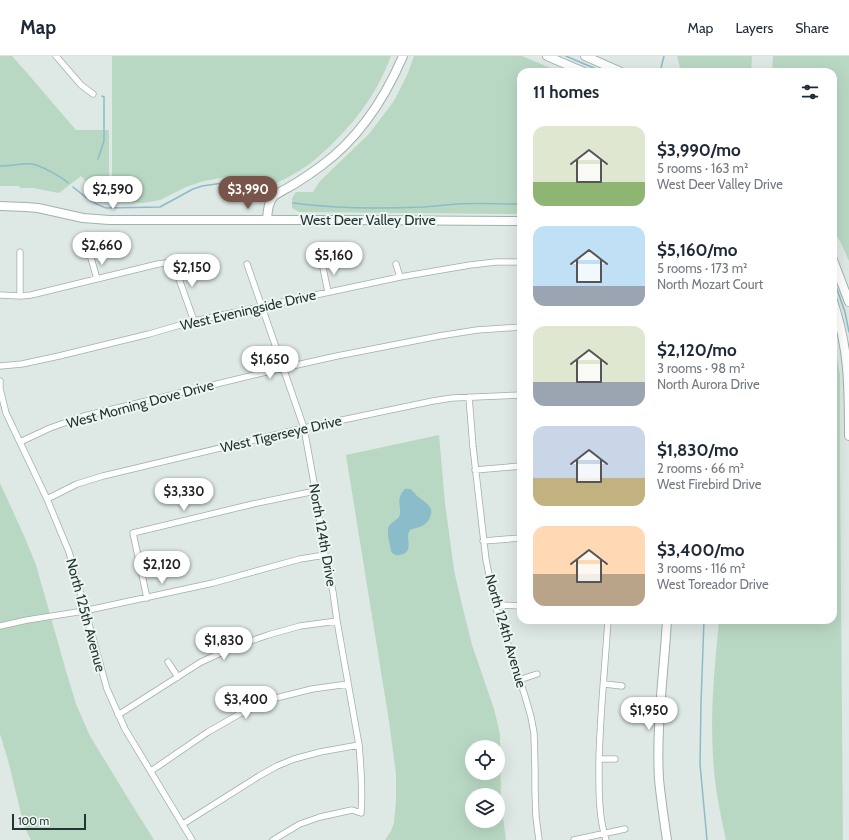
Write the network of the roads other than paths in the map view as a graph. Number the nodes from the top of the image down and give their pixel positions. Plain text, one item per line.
1 (56, 56) edge
2 (403, 56) edge
3 (547, 56) edge
4 (585, 56) edge
5 (575, 68) edge
6 (612, 68) edge
7 (93, 94) dead end
8 (0, 206) edge
9 (268, 220) junction
10 (517, 222) edge
11 (20, 252) dead end
12 (91, 258) dead end
13 (517, 262) edge
14 (322, 263) dead end
15 (247, 264) dead end
16 (396, 264) dead end
17 (837, 270) edge
18 (400, 277) junction
19 (97, 279) junction
20 (328, 292) junction
21 (0, 295) edge
22 (20, 296) junction
23 (849, 302) edge
24 (262, 307) junction
25 (837, 313) edge
26 (194, 321) junction
27 (517, 327) edge
28 (0, 366) edge
29 (283, 368) junction
30 (0, 381) edge
31 (517, 395) edge
32 (469, 397) junction
33 (304, 428) junction
34 (849, 436) edge
35 (20, 442) junction
36 (517, 466) edge
37 (475, 470) junction
38 (315, 490) junction
39 (47, 499) junction
40 (517, 538) edge
41 (483, 541) junction
42 (325, 555) junction
43 (147, 598) junction
44 (517, 606) edge
45 (496, 608) junction
46 (84, 611) junction
47 (337, 621) junction
48 (608, 624) edge
49 (667, 624) edge
50 (0, 626) edge
51 (168, 662) dead end
52 (537, 674) dead end
53 (178, 677) junction
54 (519, 680) junction
55 (348, 684) junction
56 (604, 684) junction
57 (622, 686) dead end
58 (118, 715) junction
59 (359, 746) junction
60 (599, 759) junction
61 (615, 759) dead end
62 (151, 771) junction
63 (183, 824) junction
64 (625, 830) dead end
65 (605, 837) edge
66 (192, 840) edge
67 (273, 840) edge
68 (539, 840) edge
69 (574, 840) edge
70 (667, 840) edge

1 - 7 street
2 - 9 street
3 - 5 street
4 - 6 street
8 - 9 street, West Deer Valley Drive
9 - 10 street, West Deer Valley Drive
11 - 22 street
12 - 19 street
13 - 18 street, West Eveningside Drive
14 - 20 street
15 - 24 street, North 124th Drive
16 - 18 street
17 - 23 street
18 - 20 street, West Eveningside Drive
19 - 22 street
19 - 26 street
20 - 24 street, West Eveningside Drive
21 - 22 street
24 - 26 street, West Eveningside Drive
24 - 29 street, North 124th Drive
25 - 34 street
26 - 28 street, West Eveningside Drive
27 - 29 street, West Morning Dove Drive
29 - 33 street, North 124th Drive
29 - 35 street, West Morning Dove Drive
30 - 35 street, North 125th Avenue
31 - 32 street, West Tigerseye Drive
32 - 33 street, West Tigerseye Drive
32 - 37 street, North 124th Avenue
33 - 38 street, North 124th Drive
33 - 39 street, West Tigerseye Drive
35 - 39 street, North 125th Avenue
36 - 37 street
37 - 41 street, North 124th Avenue
38 - 42 street, North 124th Drive
38 - 43 street
39 - 46 street, North 125th Avenue
40 - 41 street
41 - 45 street, North 124th Avenue
42 - 43 street
42 - 47 street, North 124th Drive
43 - 46 street
44 - 45 street
45 - 54 street, North 124th Avenue
46 - 50 street
46 - 58 street, North 125th Avenue
47 - 53 street
47 - 55 street, North 124th Drive
48 - 56 street
49 - 70 street
51 - 53 street
52 - 54 street
53 - 58 street
54 - 68 street, North 124th Avenue
55 - 59 street, North 124th Drive
55 - 62 street
56 - 57 street
56 - 60 street
58 - 62 street, North 125th Avenue
59 - 63 street
59 - 67 street, North 124th Drive
60 - 61 street
60 - 65 street
62 - 63 street, North 125th Avenue
63 - 66 street, North 125th Avenue
64 - 65 street
65 - 69 street

